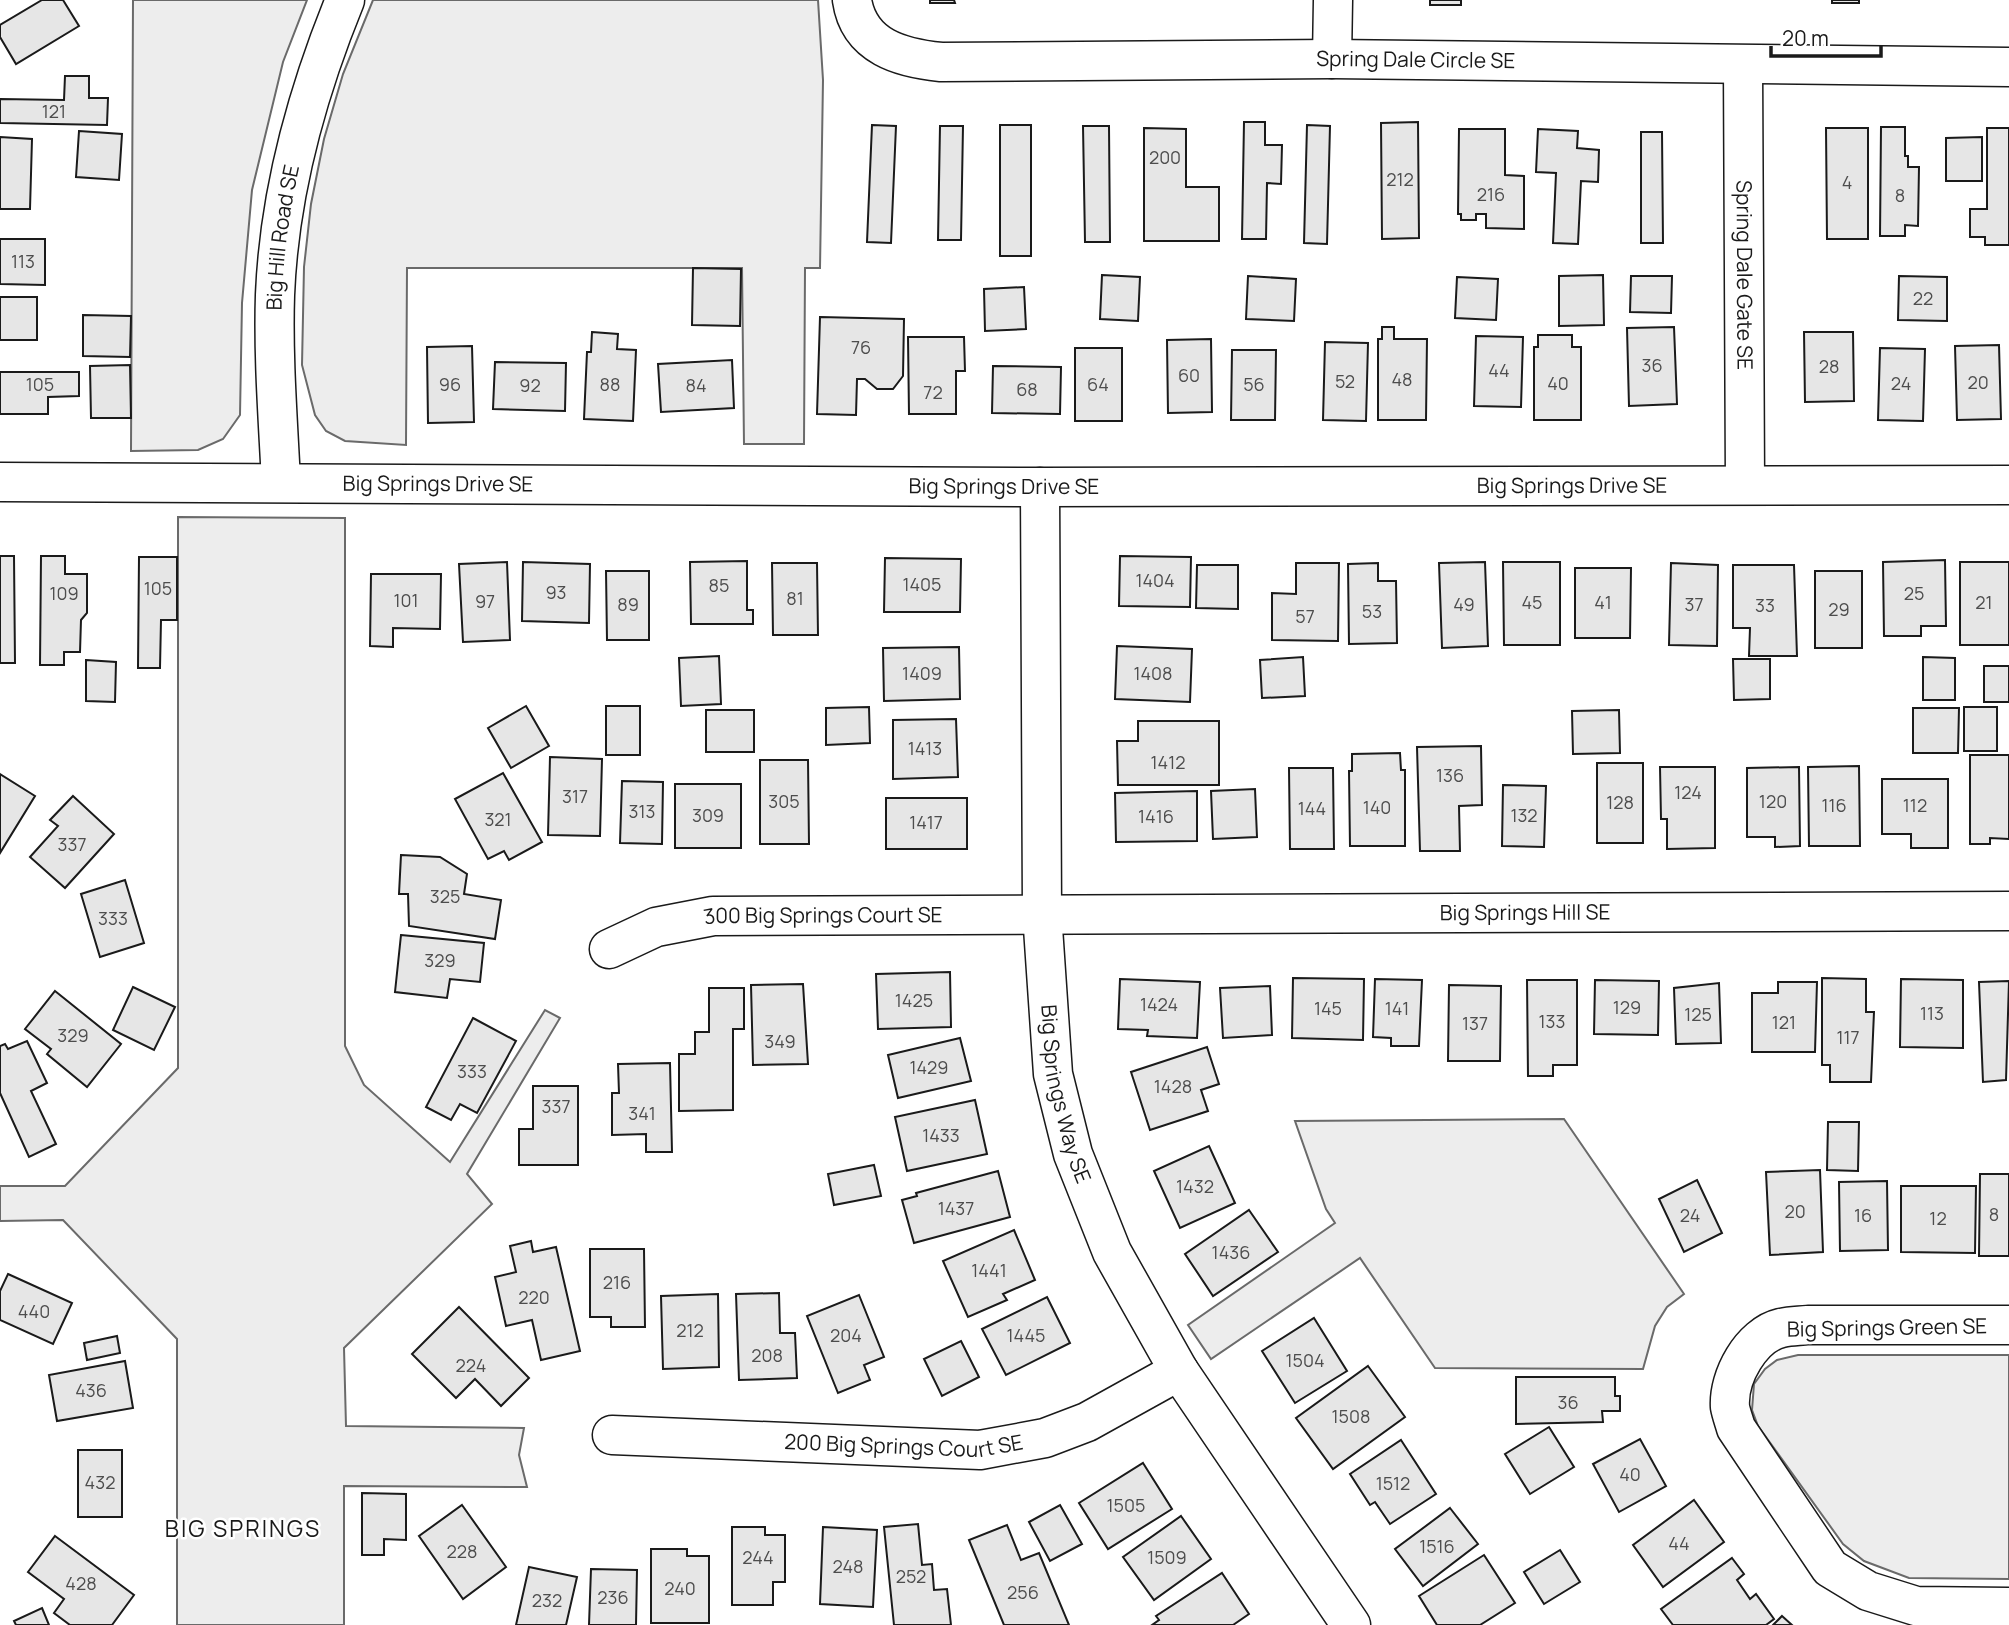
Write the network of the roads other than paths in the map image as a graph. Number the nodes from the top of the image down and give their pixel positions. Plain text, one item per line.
1 (345, 0) edge
2 (852, 0) edge
3 (1333, 0) edge
4 (1332, 59) junction
5 (1743, 65) junction
6 (2009, 67) edge
7 (0, 482) edge
8 (281, 482) junction
9 (1745, 484) junction
10 (2009, 485) edge
11 (1040, 487) junction
12 (2009, 911) edge
13 (1042, 913) junction
14 (609, 949) dead end
15 (2009, 1325) edge
16 (1179, 1371) junction
17 (612, 1434) dead end
18 (2009, 1607) edge
19 (1351, 1625) edge

1 - 8 street, Big Hill Road SE
2 - 4 street, Spring Dale Circle SE
3 - 4 street
4 - 5 street, Spring Dale Circle SE
5 - 6 street, Spring Dale Circle SE
5 - 9 street, Spring Dale Gate SE
7 - 8 street, Big Springs Drive SE
8 - 11 street, Big Springs Drive SE
9 - 10 street, Big Springs Drive SE
9 - 11 street, Big Springs Drive SE
11 - 13 street, Big Springs Way SE
12 - 13 street, Big Springs Hill SE
13 - 14 street, 300 Big Springs Court SE
13 - 16 street, Big Springs Way SE
15 - 18 street, Big Springs Green SE
16 - 17 street, 200 Big Springs Court SE
16 - 19 street, Big Springs Way SE

